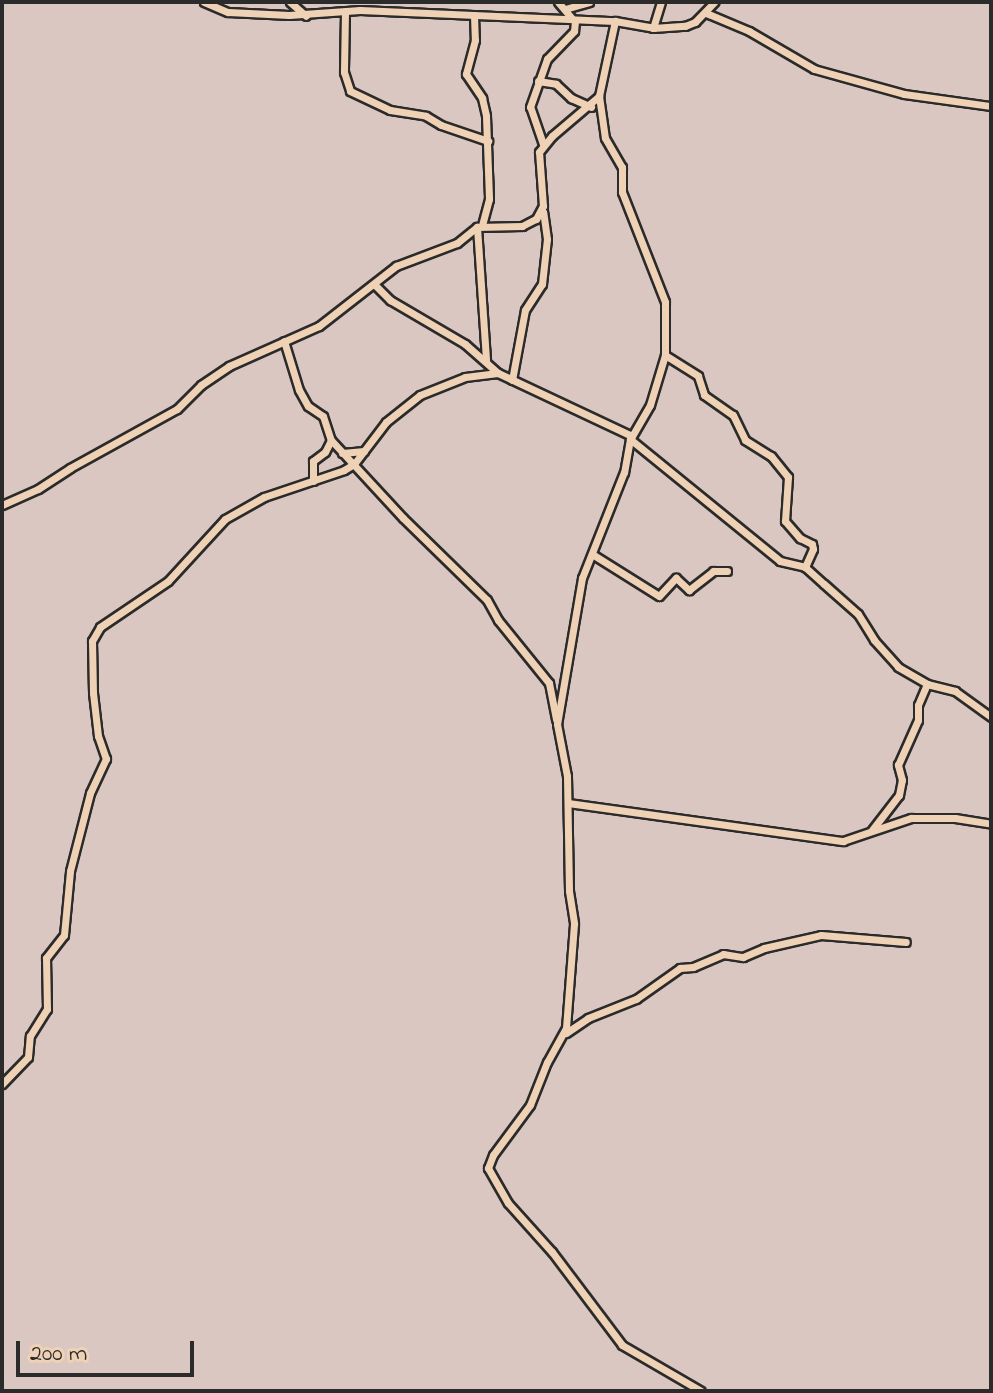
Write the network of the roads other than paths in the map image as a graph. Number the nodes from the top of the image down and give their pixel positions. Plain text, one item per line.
1 (204, 2) edge
2 (290, 2) edge
3 (434, 2) edge
4 (558, 2) edge
5 (589, 2) edge
6 (661, 2) edge
7 (714, 2) edge
8 (565, 9) junction
9 (345, 12) junction
10 (431, 13) junction
11 (706, 13) junction
12 (474, 15) junction
13 (306, 16) junction
14 (554, 18) junction
15 (574, 20) junction
16 (615, 21) junction
17 (653, 28) junction
18 (538, 81) junction
19 (599, 96) junction
20 (991, 106) edge
21 (591, 107) junction
22 (488, 141) junction
23 (543, 144) junction
24 (543, 212) junction
25 (480, 227) junction
26 (374, 284) junction
27 (284, 341) junction
28 (665, 355) junction
29 (486, 360) junction
30 (498, 373) junction
31 (512, 380) junction
32 (631, 438) junction
33 (331, 440) junction
34 (364, 451) junction
35 (342, 453) junction
36 (354, 464) junction
37 (313, 481) junction
38 (2, 505) edge
39 (592, 554) junction
40 (805, 567) junction
41 (727, 571) dead end
42 (927, 684) junction
43 (991, 717) edge
44 (557, 724) junction
45 (568, 803) junction
46 (991, 824) edge
47 (871, 832) junction
48 (906, 942) dead end
49 (565, 1033) junction
50 (2, 1084) edge
51 (701, 1391) edge

1 - 13 street
2 - 13 street
3 - 10 street
4 - 8 street
4 - 14 street
5 - 8 street
6 - 17 street
7 - 11 street
8 - 15 street
9 - 10 street
9 - 13 street
9 - 22 street
10 - 12 street
11 - 17 street
11 - 20 street
12 - 14 street
12 - 22 street
14 - 15 street
15 - 16 street
15 - 18 street
16 - 17 street
16 - 19 street
18 - 21 street
18 - 23 street
19 - 21 street
19 - 28 street
21 - 23 street
22 - 25 street
23 - 24 street
24 - 25 street
24 - 31 street
25 - 26 street
25 - 29 street
26 - 27 street
26 - 29 street
27 - 33 street
27 - 38 street
28 - 32 street
28 - 40 street
29 - 30 street
30 - 31 street
30 - 34 street
31 - 32 street
32 - 39 street
32 - 40 street
33 - 35 street
33 - 37 street
34 - 35 street
34 - 36 street
35 - 36 street
36 - 37 street
36 - 44 street
37 - 50 street
39 - 41 street
39 - 44 street
40 - 42 street
42 - 43 street
42 - 47 street
44 - 45 street
45 - 47 street
45 - 49 street
46 - 47 street
48 - 49 street
49 - 51 street

